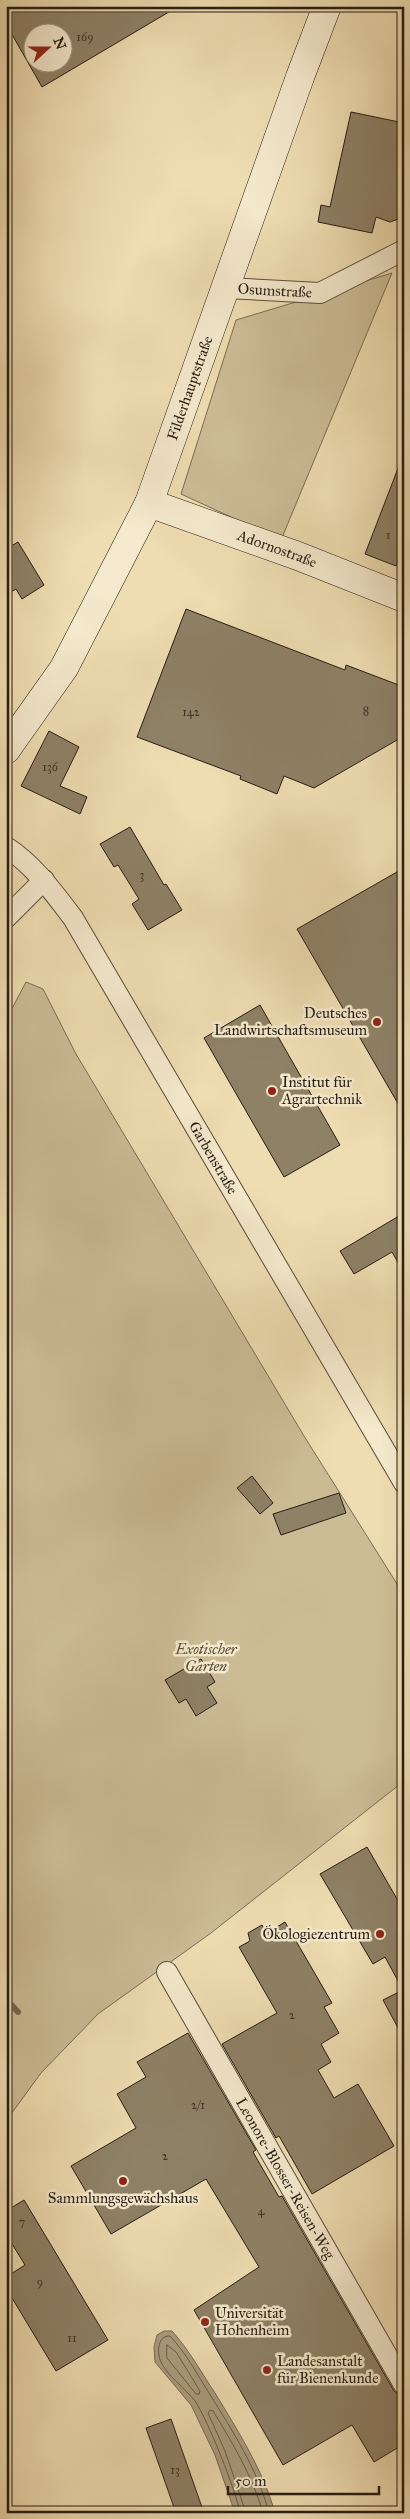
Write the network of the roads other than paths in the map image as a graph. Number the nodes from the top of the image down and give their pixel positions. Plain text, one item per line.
1 (327, 6) edge
2 (404, 250) edge
3 (226, 288) junction
4 (149, 504) junction
5 (404, 598) edge
6 (6, 750) edge
7 (6, 847) edge
8 (44, 880) junction
9 (6, 918) edge
10 (404, 1483) edge
11 (167, 1972) dead end
12 (404, 2385) edge

1 - 3 main road, Filderhauptstraße
2 - 3 street, Osumstraße
3 - 4 main road, Filderhauptstraße
4 - 5 main road, Adornostraße
4 - 6 main road, Filderhauptstraße
7 - 8 street, Garbenstraße
8 - 9 street
8 - 10 street, Garbenstraße
11 - 12 street, Leonore-Blosser-Reisen-Weg

